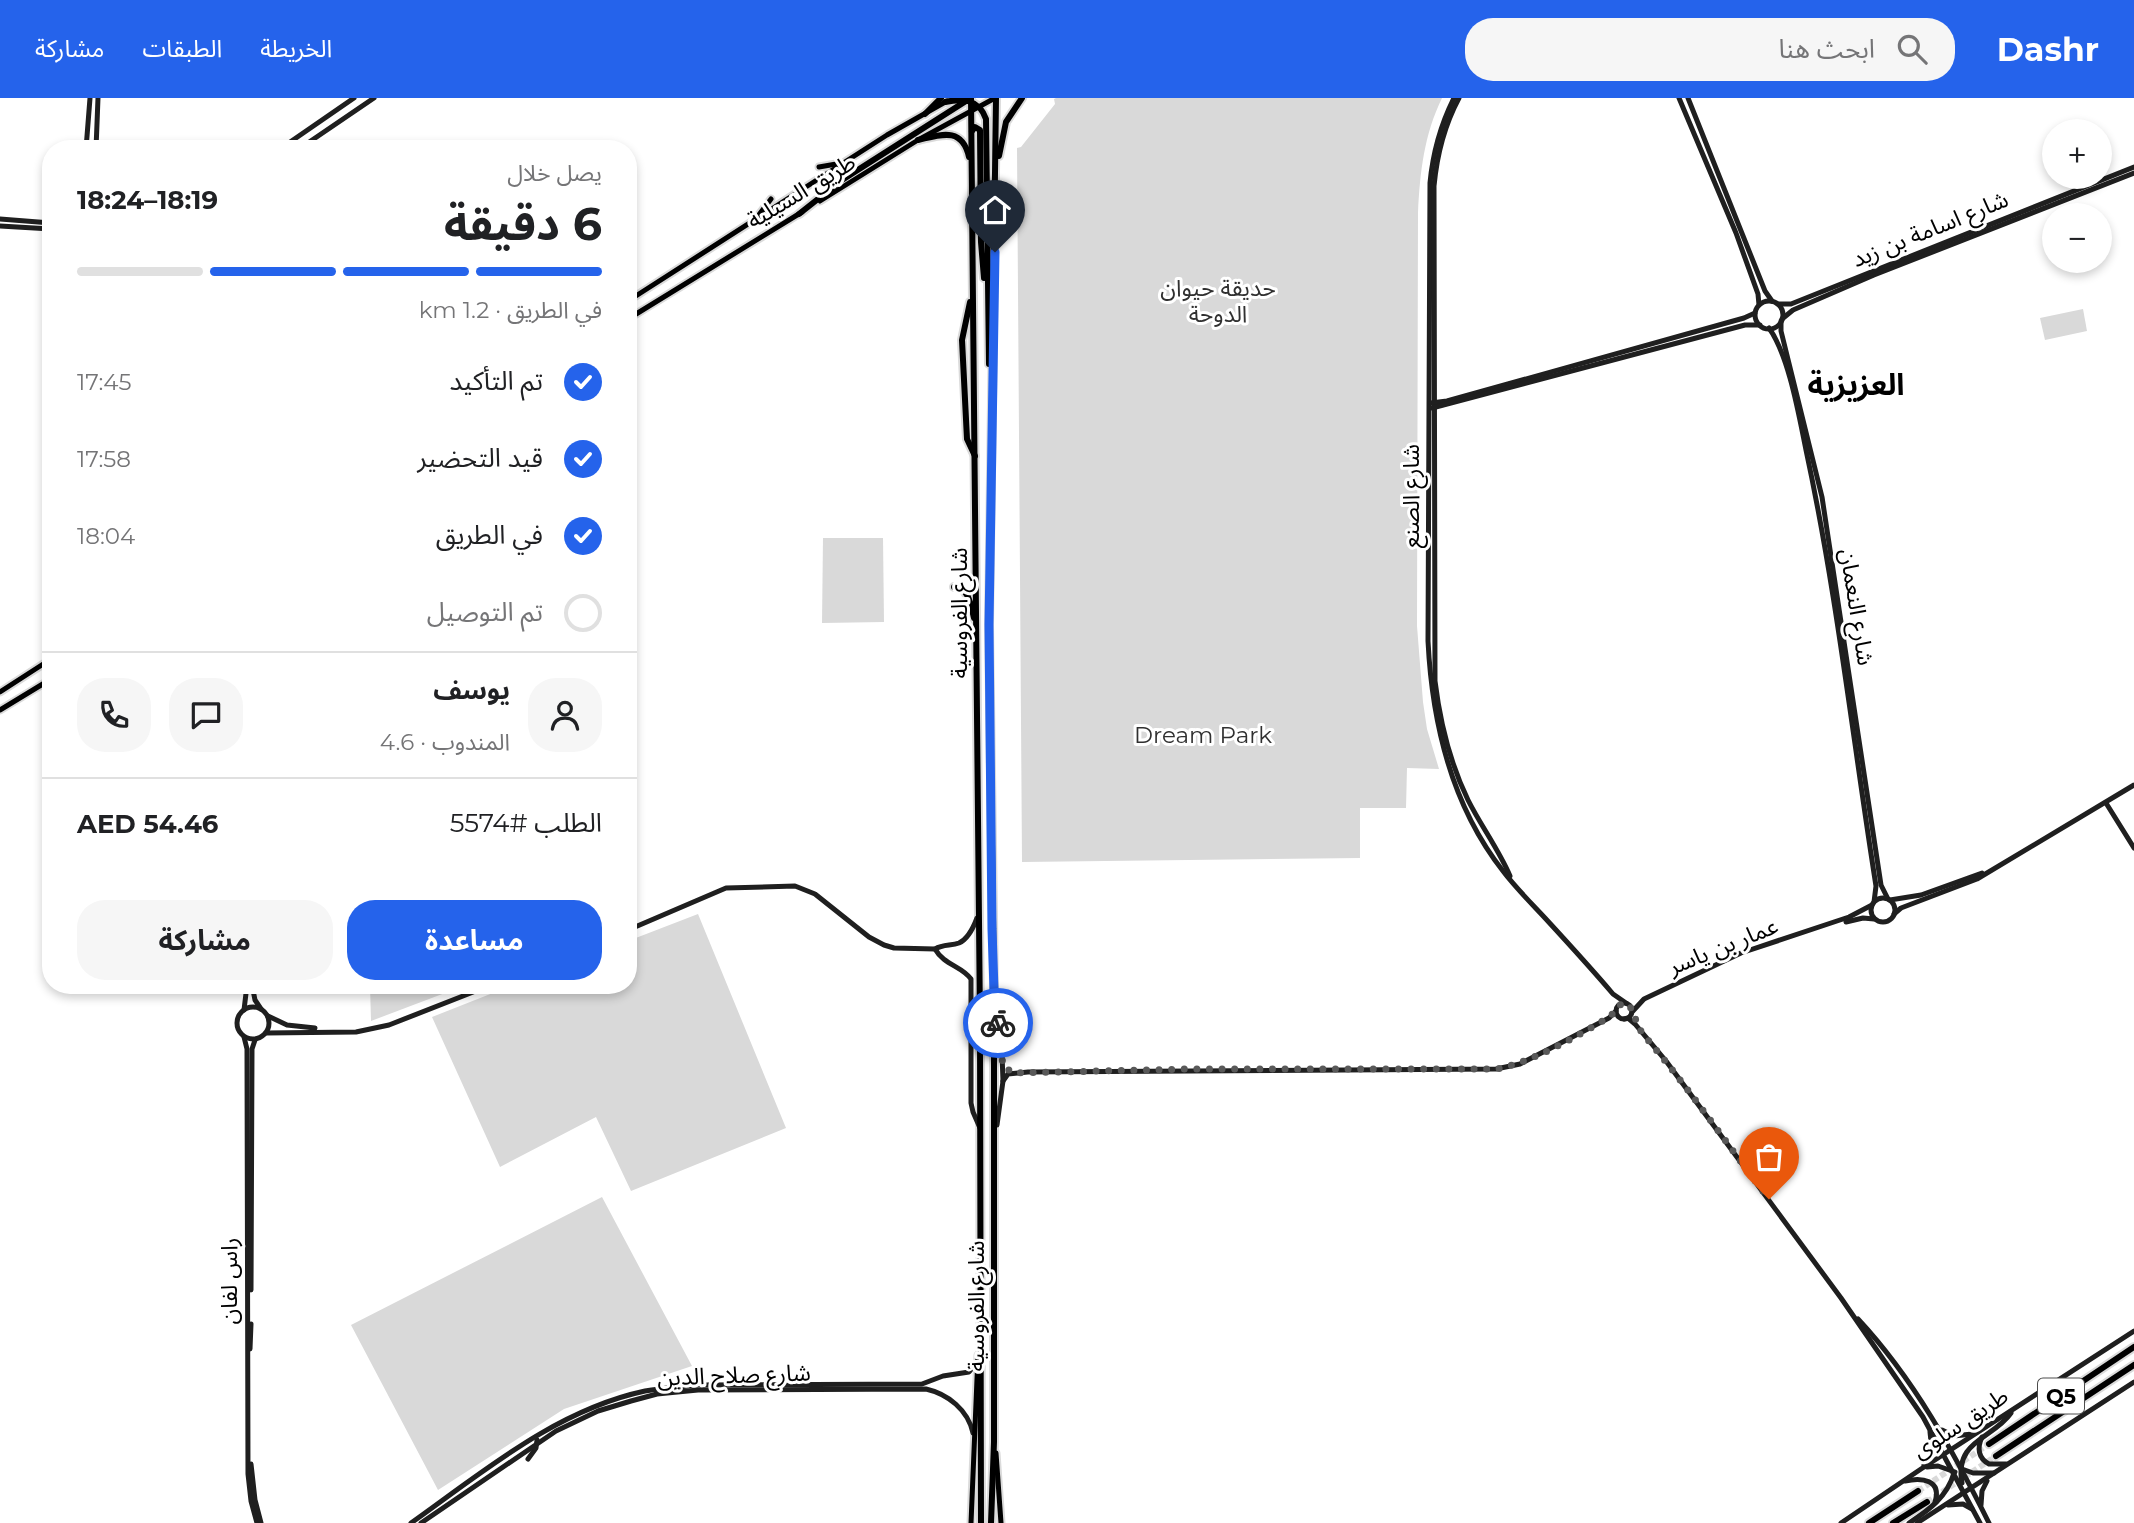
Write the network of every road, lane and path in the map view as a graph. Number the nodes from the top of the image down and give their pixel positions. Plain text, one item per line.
1 (90, 98) edge
2 (98, 98) edge
3 (354, 98) edge
4 (374, 98) edge
5 (953, 98) edge
6 (996, 98) edge
7 (1022, 98) edge
8 (1457, 98) edge
9 (1679, 98) edge
10 (1689, 99) edge
11 (943, 100) edge
12 (974, 101) edge
13 (971, 110) junction
14 (925, 114) joint
15 (971, 132) junction
16 (87, 140) edge
17 (96, 140) edge
18 (293, 140) edge
19 (312, 140) edge
20 (918, 140) junction
21 (845, 162) junction
22 (818, 167) dead end
23 (2134, 167) edge
24 (971, 169) junction
25 (2134, 173) edge
26 (996, 175) junction
27 (771, 199) dead end
28 (799, 214) junction
29 (0, 219) edge
30 (755, 221) junction
31 (42, 222) edge
32 (0, 226) edge
33 (42, 228) edge
34 (637, 295) edge
35 (1775, 303) junction
36 (1759, 305) junction
37 (637, 313) edge
38 (1755, 313) junction
39 (988, 318) junction
40 (1782, 320) junction
41 (1760, 325) junction
42 (1769, 328) junction
43 (1431, 405) junction
44 (992, 406) junction
45 (956, 587) dead end
46 (977, 626) junction
47 (42, 665) edge
48 (42, 684) edge
49 (0, 692) edge
50 (0, 710) edge
51 (2134, 785) edge
52 (2106, 803) junction
53 (2134, 848) edge
54 (1986, 872) junction
55 (1889, 900) junction
56 (1873, 903) junction
57 (979, 914) junction
58 (1894, 914) junction
59 (1876, 920) junction
60 (637, 926) edge
61 (1816, 928) junction
62 (935, 949) junction
63 (994, 990) junction
64 (247, 994) edge
65 (253, 994) edge
66 (468, 994) edge
67 (1613, 994) junction
68 (1644, 999) junction
69 (1627, 1003) junction
70 (261, 1009) junction
71 (243, 1010) junction
72 (1616, 1010) junction
73 (1632, 1013) junction
74 (268, 1016) junction
75 (1609, 1018) junction
76 (1623, 1018) junction
77 (1635, 1024) junction
78 (363, 1031) junction
79 (266, 1033) junction
80 (244, 1038) junction
81 (255, 1040) junction
82 (1002, 1061) junction
83 (1013, 1073) junction
84 (1003, 1081) junction
85 (980, 1128) junction
86 (992, 1170) junction
87 (1849, 1309) junction
88 (982, 1326) junction
89 (2134, 1331) edge
90 (2134, 1348) edge
91 (977, 1362) junction
92 (2134, 1365) edge
93 (928, 1382) junction
94 (2134, 1382) edge
95 (929, 1390) junction
96 (1927, 1422) junction
97 (1937, 1426) junction
98 (1981, 1433) junction
99 (973, 1438) junction
100 (535, 1440) junction
101 (994, 1443) junction
102 (1989, 1444) tunnel mouth
103 (1948, 1451) junction
104 (1996, 1456) tunnel mouth
105 (528, 1459) dead end
106 (2013, 1462) junction
107 (1921, 1469) junction
108 (1958, 1470) junction
109 (1997, 1472) junction
110 (1901, 1482) junction
111 (1972, 1488) junction
112 (1918, 1491) tunnel mouth
113 (1965, 1492) junction
114 (1930, 1503) junction
115 (1945, 1505) junction
116 (1982, 1507) junction
117 (1974, 1511) junction
118 (259, 1523) edge
119 (411, 1523) edge
120 (421, 1523) edge
121 (971, 1523) edge
122 (981, 1523) edge
123 (991, 1523) edge
124 (1000, 1523) edge
125 (1842, 1523) edge
126 (1869, 1523) edge
127 (1893, 1523) edge
128 (1909, 1523) edge
129 (1917, 1523) edge
130 (1980, 1523) edge
131 (1989, 1523) edge

1 - 16 street
2 - 17 street
3 - 18 street
4 - 19 street
5 - 11 main road
6 - 12 main road
6 - 26 highway, شارع الفروسية
7 - 26 highway
8 - 43 street, شارع الصنع
9 - 36 street
10 - 35 street
11 - 12 highway
11 - 14 highway
12 - 13 highway
12 - 28 highway
12 - 39 highway
13 - 15 highway
13 - 20 main road, طريق السيلية
14 - 21 main road, طريق السيلية
15 - 24 highway
15 - 39 highway
20 - 24 highway
20 - 28 main road, طريق السيلية
21 - 22 main road
21 - 30 main road, طريق السيلية
23 - 35 street, شارع اسامة بن زيد
24 - 46 highway, شارع الفروسية
25 - 40 street, شارع اسامة بن زيد
26 - 44 highway, شارع الفروسية
27 - 30 main road
28 - 37 main road, طريق السيلية
29 - 31 street
30 - 34 main road, طريق السيلية
32 - 33 street
35 - 36 street
35 - 40 street
36 - 38 street
38 - 41 street
38 - 43 street
39 - 44 highway
40 - 42 street
40 - 55 street, شارع النعمان
41 - 42 street
41 - 43 street
42 - 56 street, شارع النعمان
43 - 67 street, شارع الصنع
44 - 63 highway, شارع الفروسية
45 - 46 highway
46 - 57 highway, شارع الفروسية
47 - 49 main road
48 - 50 main road
51 - 52 street
52 - 53 street
52 - 54 street
54 - 55 street
54 - 58 street
55 - 56 street
55 - 58 street
56 - 59 street
56 - 61 street, عمار بن ياسر
57 - 62 street
57 - 85 highway, شارع الفروسية
58 - 59 street
59 - 61 street, عمار بن ياسر
60 - 62 street
61 - 68 street, عمار بن ياسر
62 - 85 street, شارع الفروسية
63 - 82 street, شارع الفروسية
63 - 86 highway, شارع الفروسية
64 - 71 street
65 - 70 street
66 - 78 street
67 - 69 street, شارع الصنع
67 - 72 street, شارع الصنع
68 - 69 street, عمار بن ياسر
68 - 73 street, عمار بن ياسر
69 - 72 street, عمار بن ياسر
69 - 73 street
70 - 71 street
70 - 74 street
71 - 80 street
72 - 75 street, عمار بن ياسر
72 - 76 street
73 - 76 street, عمار بن ياسر
73 - 77 street
74 - 78 street
74 - 79 street
75 - 76 street
75 - 83 street
76 - 77 street
77 - 87 street
78 - 79 street
79 - 81 street
80 - 81 street
80 - 118 street, راس لفان
81 - 118 street, راس لفان
82 - 83 street
82 - 84 street, شارع الفروسية
83 - 84 street
84 - 86 street, شارع الفروسية
85 - 88 highway, شارع الفروسية
86 - 101 highway, شارع الفروسية
87 - 96 street
87 - 97 street
88 - 91 main road, شارع الفروسية
88 - 122 highway, شارع الفروسية
89 - 98 street, طريق سلوى
90 - 102 highway, طريق سلوى / Q5
91 - 93 street, شارع صلاح الدين
91 - 99 main road, شارع الفروسية
92 - 104 highway, طريق سلوى / Q5
93 - 95 street
93 - 100 street, شارع صلاح الدين
94 - 106 street
95 - 99 street
95 - 100 street, شارع صلاح الدين
96 - 103 street
96 - 107 street
97 - 98 street
97 - 103 street
98 - 103 street, طريق سلوى
98 - 106 street
98 - 108 street
99 - 121 main road, شارع الفروسية
100 - 105 street
100 - 119 street, شارع صلاح الدين
100 - 120 street, شارع صلاح الدين
101 - 123 highway, شارع الفروسية
101 - 124 main road, شارع الفروسية
103 - 107 street, طريق سلوى
103 - 108 street
106 - 109 street
107 - 108 street
107 - 110 street, طريق سلوى
108 - 109 street
108 - 111 street
108 - 113 street
108 - 114 street
109 - 111 street
109 - 116 street
110 - 114 street
110 - 125 street, طريق سلوى
111 - 113 street
111 - 116 street
112 - 126 highway, طريق سلوى
113 - 115 street
113 - 117 street
114 - 127 highway
114 - 128 street
115 - 117 street
115 - 129 street
116 - 131 street
117 - 130 street

